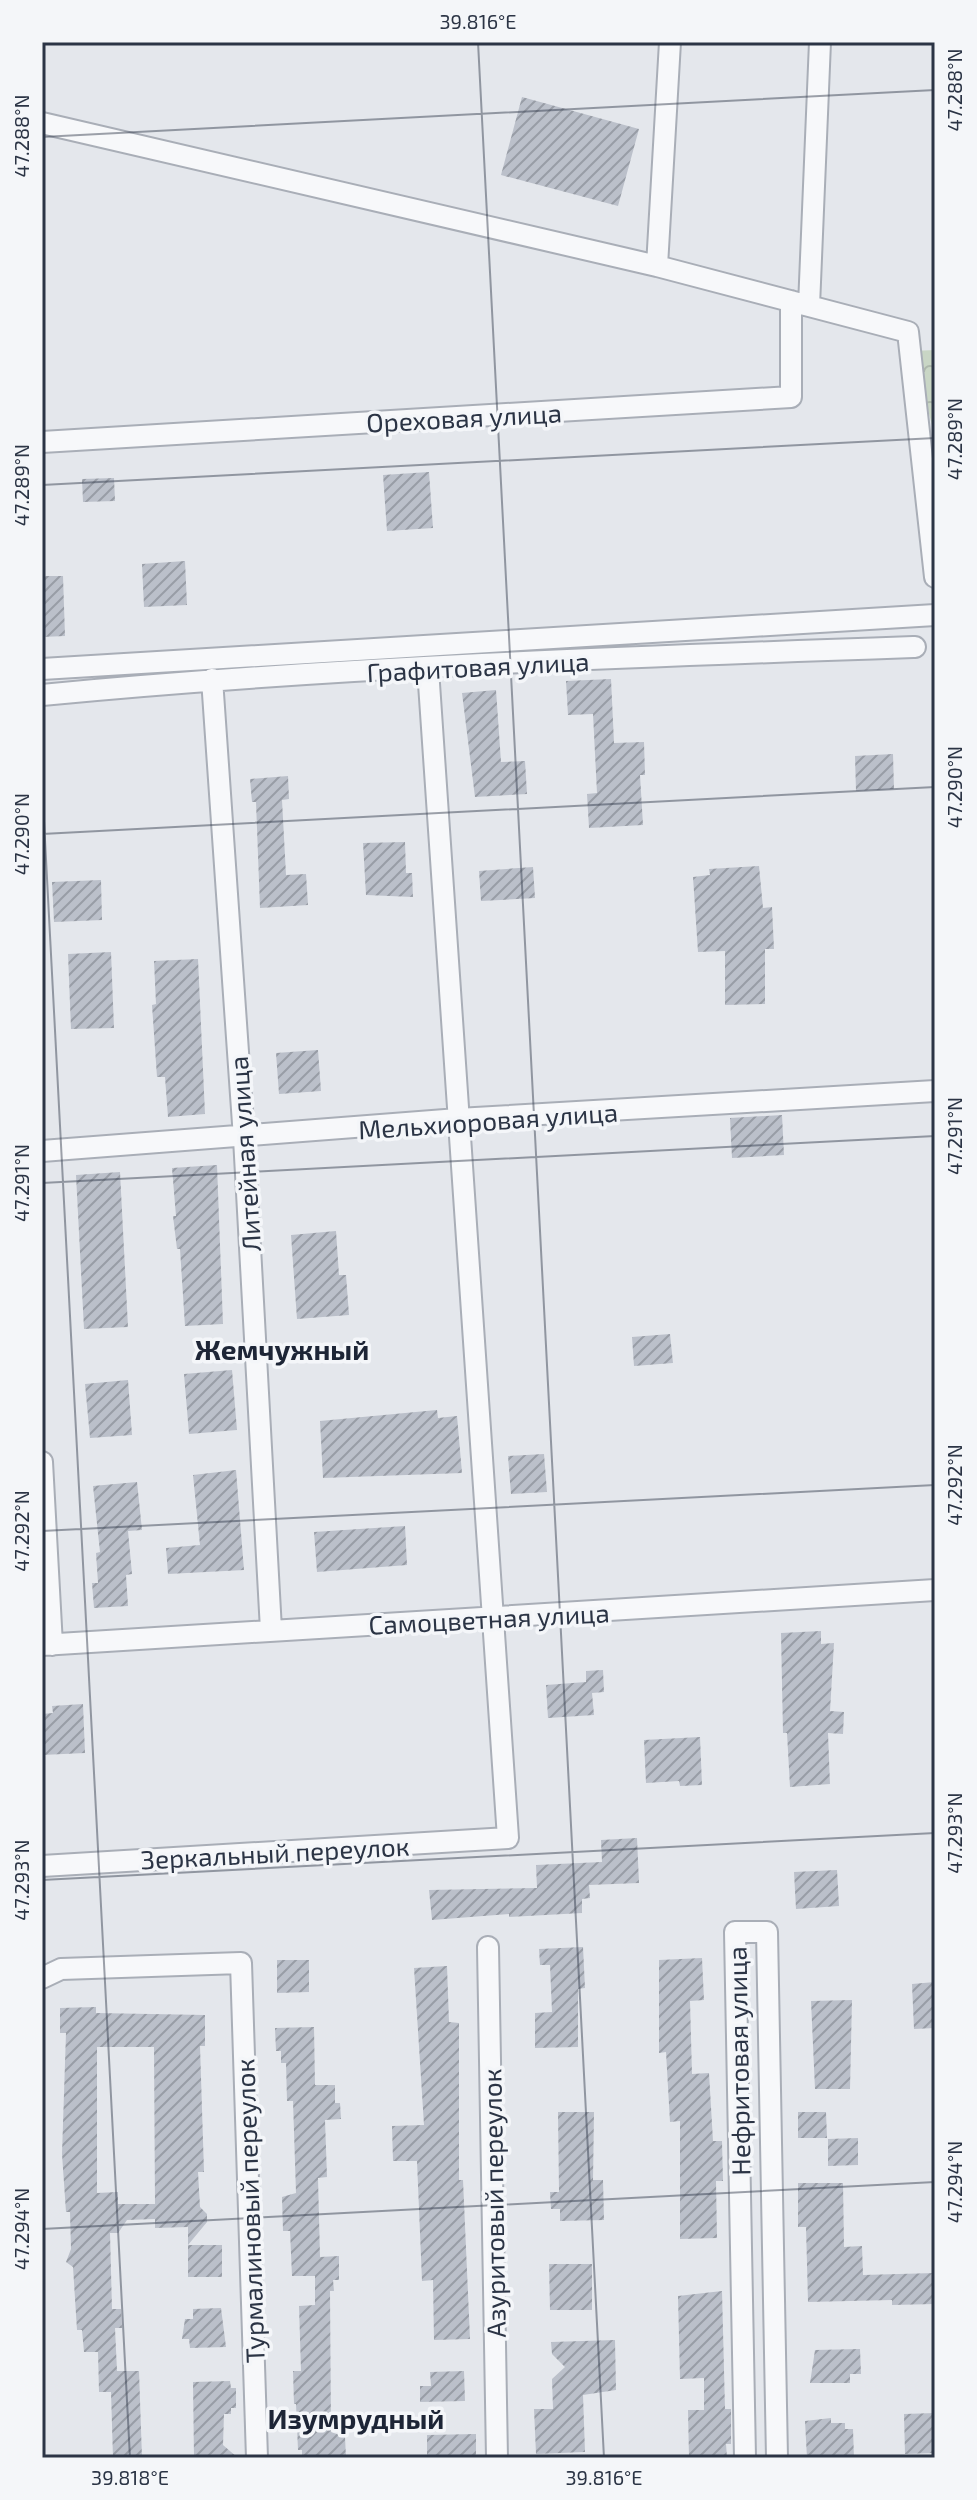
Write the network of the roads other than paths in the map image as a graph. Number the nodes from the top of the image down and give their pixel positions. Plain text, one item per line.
1 (670, 42) edge
2 (820, 42) edge
3 (42, 123) edge
4 (657, 266) junction
5 (800, 304) junction
6 (42, 442) edge
7 (935, 577) edge
8 (935, 615) edge
9 (915, 647) dead end
10 (42, 669) edge
11 (428, 669) junction
12 (212, 679) junction
13 (42, 695) edge
14 (935, 1091) edge
15 (458, 1119) junction
16 (244, 1138) junction
17 (42, 1151) edge
18 (42, 1462) edge
19 (935, 1590) edge
20 (494, 1620) junction
21 (271, 1630) junction
22 (47, 1645) edge
23 (42, 1866) edge
24 (488, 1947) dead end
25 (42, 1978) edge
26 (257, 2458) edge
27 (497, 2458) edge
28 (745, 2458) edge
29 (777, 2458) edge

1 - 4 street
2 - 5 street
3 - 4 street
4 - 5 street
5 - 6 street, Ореховая улица
5 - 7 street
8 - 10 street
9 - 11 street, Графитовая улица
11 - 12 street, Графитовая улица
11 - 15 street
12 - 13 street, Графитовая улица
12 - 16 street, Литейная улица
14 - 15 street, Мельхиоровая улица
15 - 16 street, Мельхиоровая улица
15 - 20 street
16 - 17 street, Мельхиоровая улица
16 - 21 street, Литейная улица
18 - 22 street
19 - 20 street, Самоцветная улица
20 - 21 street, Самоцветная улица
20 - 23 street, Зеркальный переулок
21 - 22 street, Самоцветная улица
24 - 27 street, Азуритовый переулок
25 - 26 street, Турмалиновый переулок
28 - 29 street, Нефритовая улица

